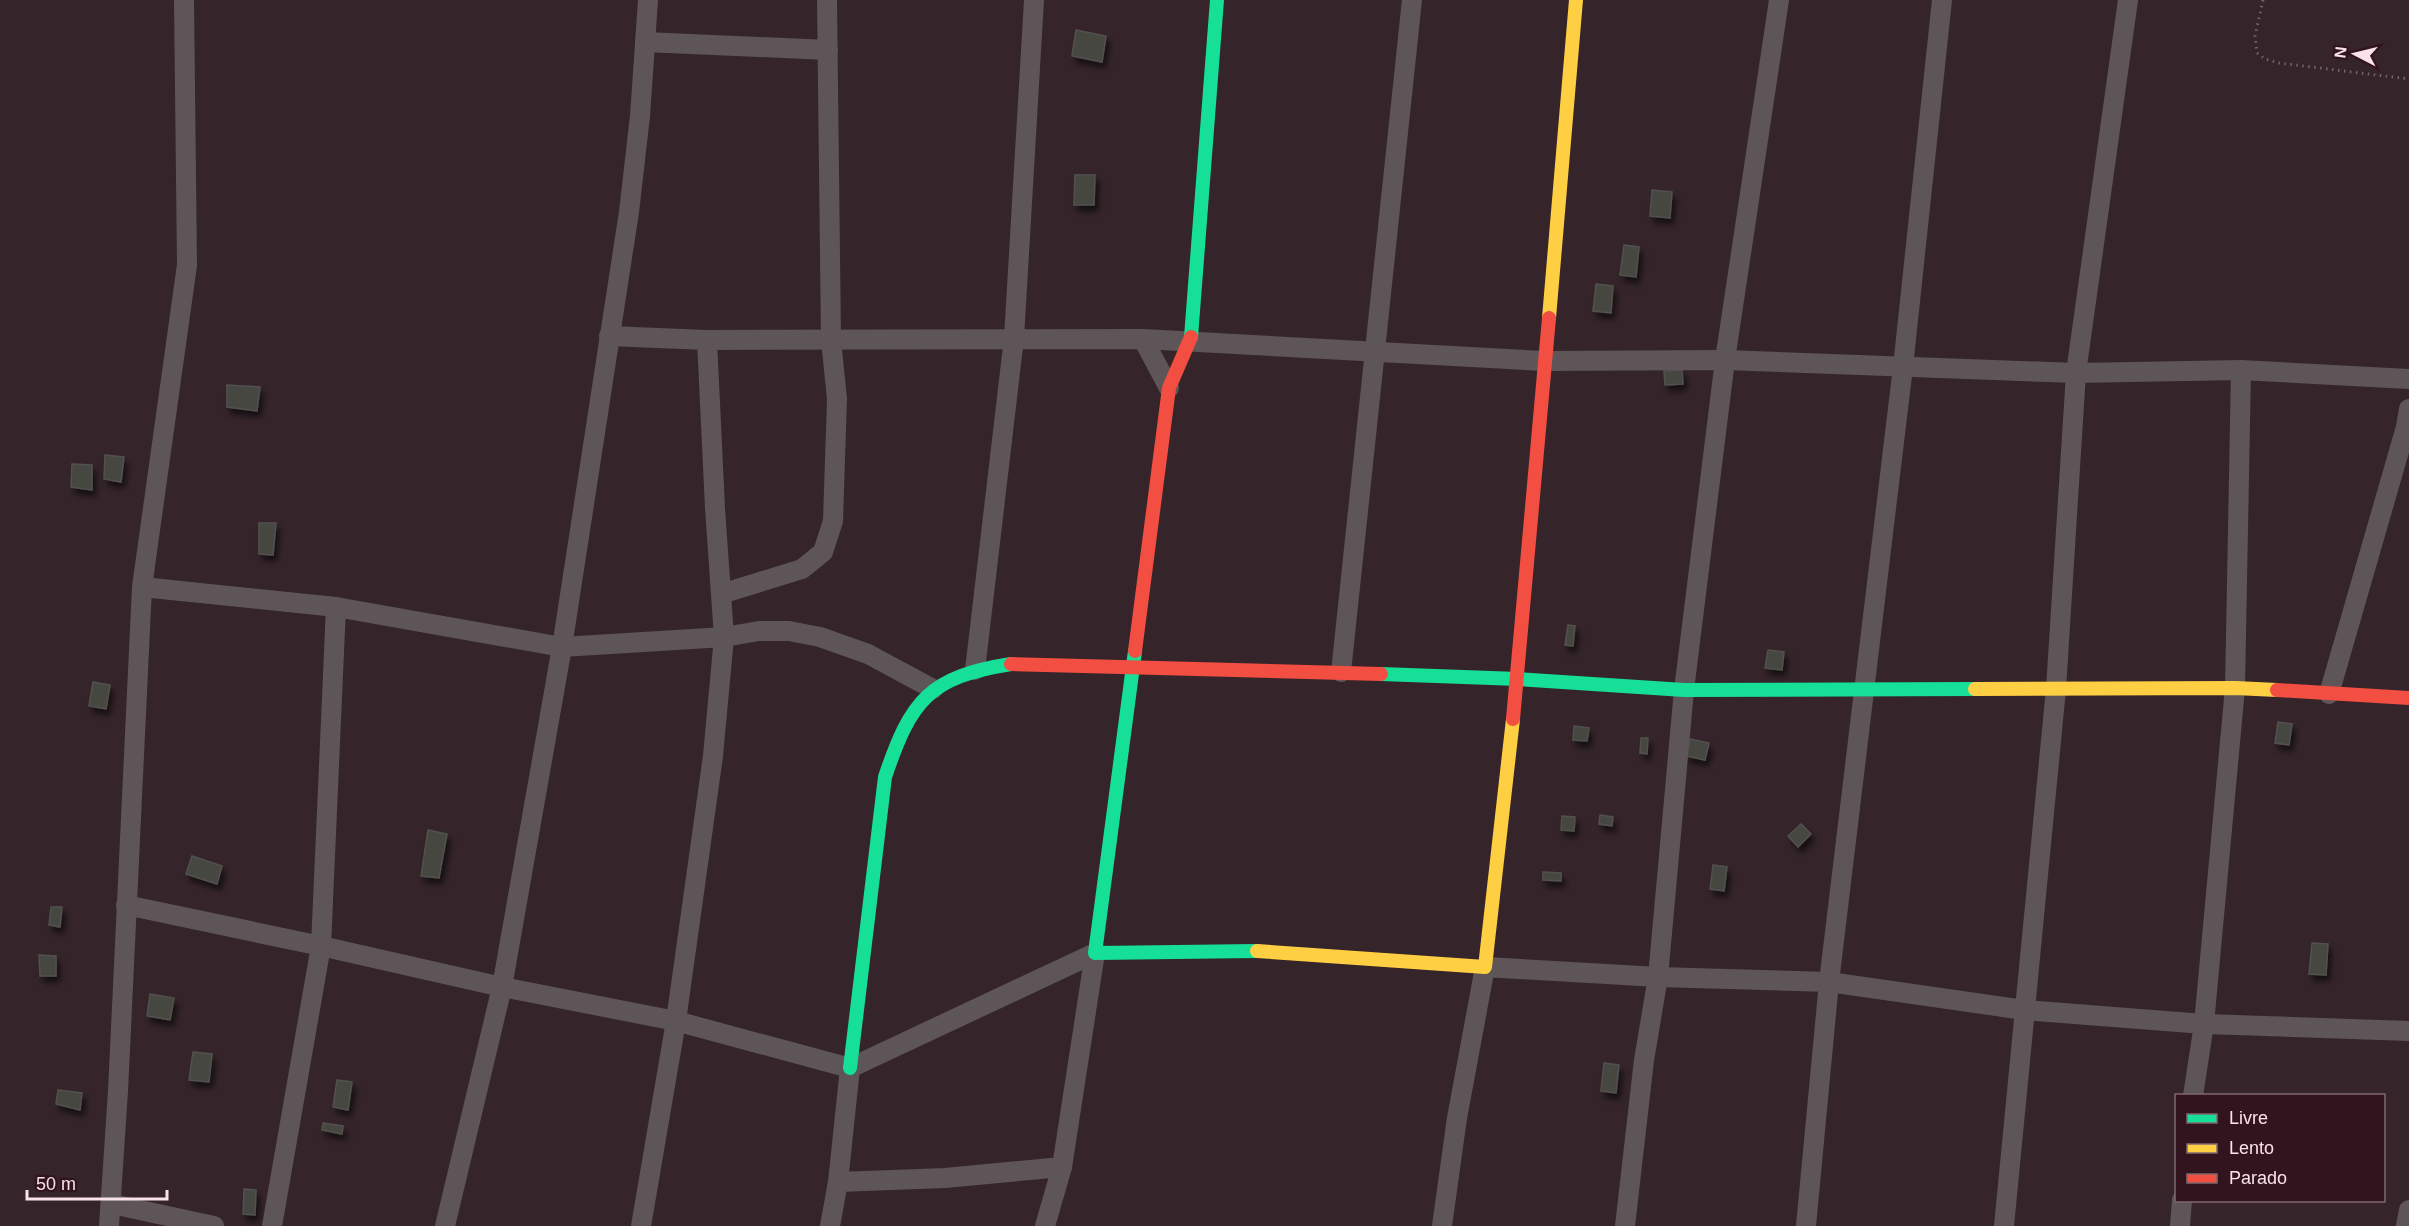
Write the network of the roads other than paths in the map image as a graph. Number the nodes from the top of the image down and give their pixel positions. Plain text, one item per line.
1 (184, 0) edge
2 (648, 0) edge
3 (827, 0) edge
4 (1034, 0) edge
5 (1217, 0) edge
6 (1412, 0) edge
7 (1576, 0) edge
8 (1779, 0) edge
9 (1942, 0) edge
10 (2128, 0) edge
11 (645, 42) junction
12 (828, 50) junction
13 (609, 336) junction
14 (1014, 338) junction
15 (831, 339) junction
16 (1143, 339) junction
17 (707, 340) junction
18 (1191, 341) junction
19 (1374, 353) junction
20 (1725, 360) junction
21 (1544, 361) junction
22 (1903, 367) junction
23 (2241, 370) junction
24 (2076, 373) junction
25 (2409, 379) edge
26 (1169, 388) junction
27 (2409, 409) edge
28 (142, 587) junction
29 (721, 594) junction
30 (336, 607) junction
31 (724, 637) junction
32 (562, 647) junction
33 (1133, 664) junction
34 (975, 670) junction
35 (1341, 672) junction
36 (1518, 679) junction
37 (2235, 687) junction
38 (1865, 688) junction
39 (933, 689) junction
40 (2056, 689) junction
41 (1684, 690) junction
42 (2329, 694) junction
43 (2409, 698) edge
44 (126, 905) junction
45 (321, 946) junction
46 (1095, 953) junction
47 (1485, 967) junction
48 (1658, 977) junction
49 (1828, 982) junction
50 (502, 987) junction
51 (2024, 1010) junction
52 (676, 1021) junction
53 (2204, 1024) junction
54 (2409, 1031) edge
55 (850, 1068) junction
56 (2193, 1094) edge
57 (1062, 1167) junction
58 (838, 1182) junction
59 (2182, 1202) edge
60 (112, 1204) junction
61 (2409, 1210) edge
62 (109, 1226) edge
63 (214, 1226) edge
64 (272, 1226) edge
65 (445, 1226) edge
66 (641, 1226) edge
67 (830, 1226) edge
68 (1046, 1226) edge
69 (1442, 1226) edge
70 (1625, 1226) edge
71 (1806, 1226) edge
72 (2004, 1226) edge
73 (2180, 1226) edge
74 (2406, 1226) edge

1 - 28 street
2 - 11 street
3 - 12 street
4 - 14 street
5 - 18 street
6 - 19 street
7 - 21 street
8 - 20 street
9 - 22 street
10 - 24 street
11 - 12 street
11 - 13 street
12 - 15 street
13 - 17 street
13 - 32 street
14 - 15 street
14 - 16 street
14 - 34 street
15 - 17 street
15 - 29 street
16 - 18 street
16 - 26 street
17 - 29 street
18 - 19 street
18 - 26 street
19 - 21 street
19 - 35 street
20 - 21 street
20 - 22 street
20 - 41 street
21 - 36 street
22 - 24 street
22 - 38 street
23 - 24 street
23 - 25 street
23 - 37 street
24 - 40 street
26 - 33 street
27 - 42 street
28 - 30 street
28 - 44 street
29 - 31 street
30 - 32 street
30 - 45 street
31 - 32 street
31 - 39 street
31 - 52 street
32 - 50 street
33 - 34 street
33 - 35 street
33 - 46 street
34 - 39 street
35 - 36 street
36 - 41 street
36 - 47 street
37 - 40 street
37 - 42 street
37 - 53 street
38 - 40 street
38 - 41 street
38 - 49 street
39 - 55 street
40 - 51 street
41 - 48 street
42 - 43 street
44 - 45 street
44 - 60 street
45 - 50 street
45 - 64 street
46 - 47 street
46 - 55 street
46 - 57 street
47 - 48 street
47 - 69 street
48 - 49 street
48 - 70 street
49 - 51 street
49 - 71 street
50 - 52 street
50 - 65 street
51 - 53 street
51 - 72 street
52 - 55 street
52 - 66 street
53 - 54 street
53 - 56 street
55 - 58 street
57 - 58 street
57 - 68 street
58 - 67 street
59 - 73 street
60 - 62 street
60 - 63 street
61 - 74 street

